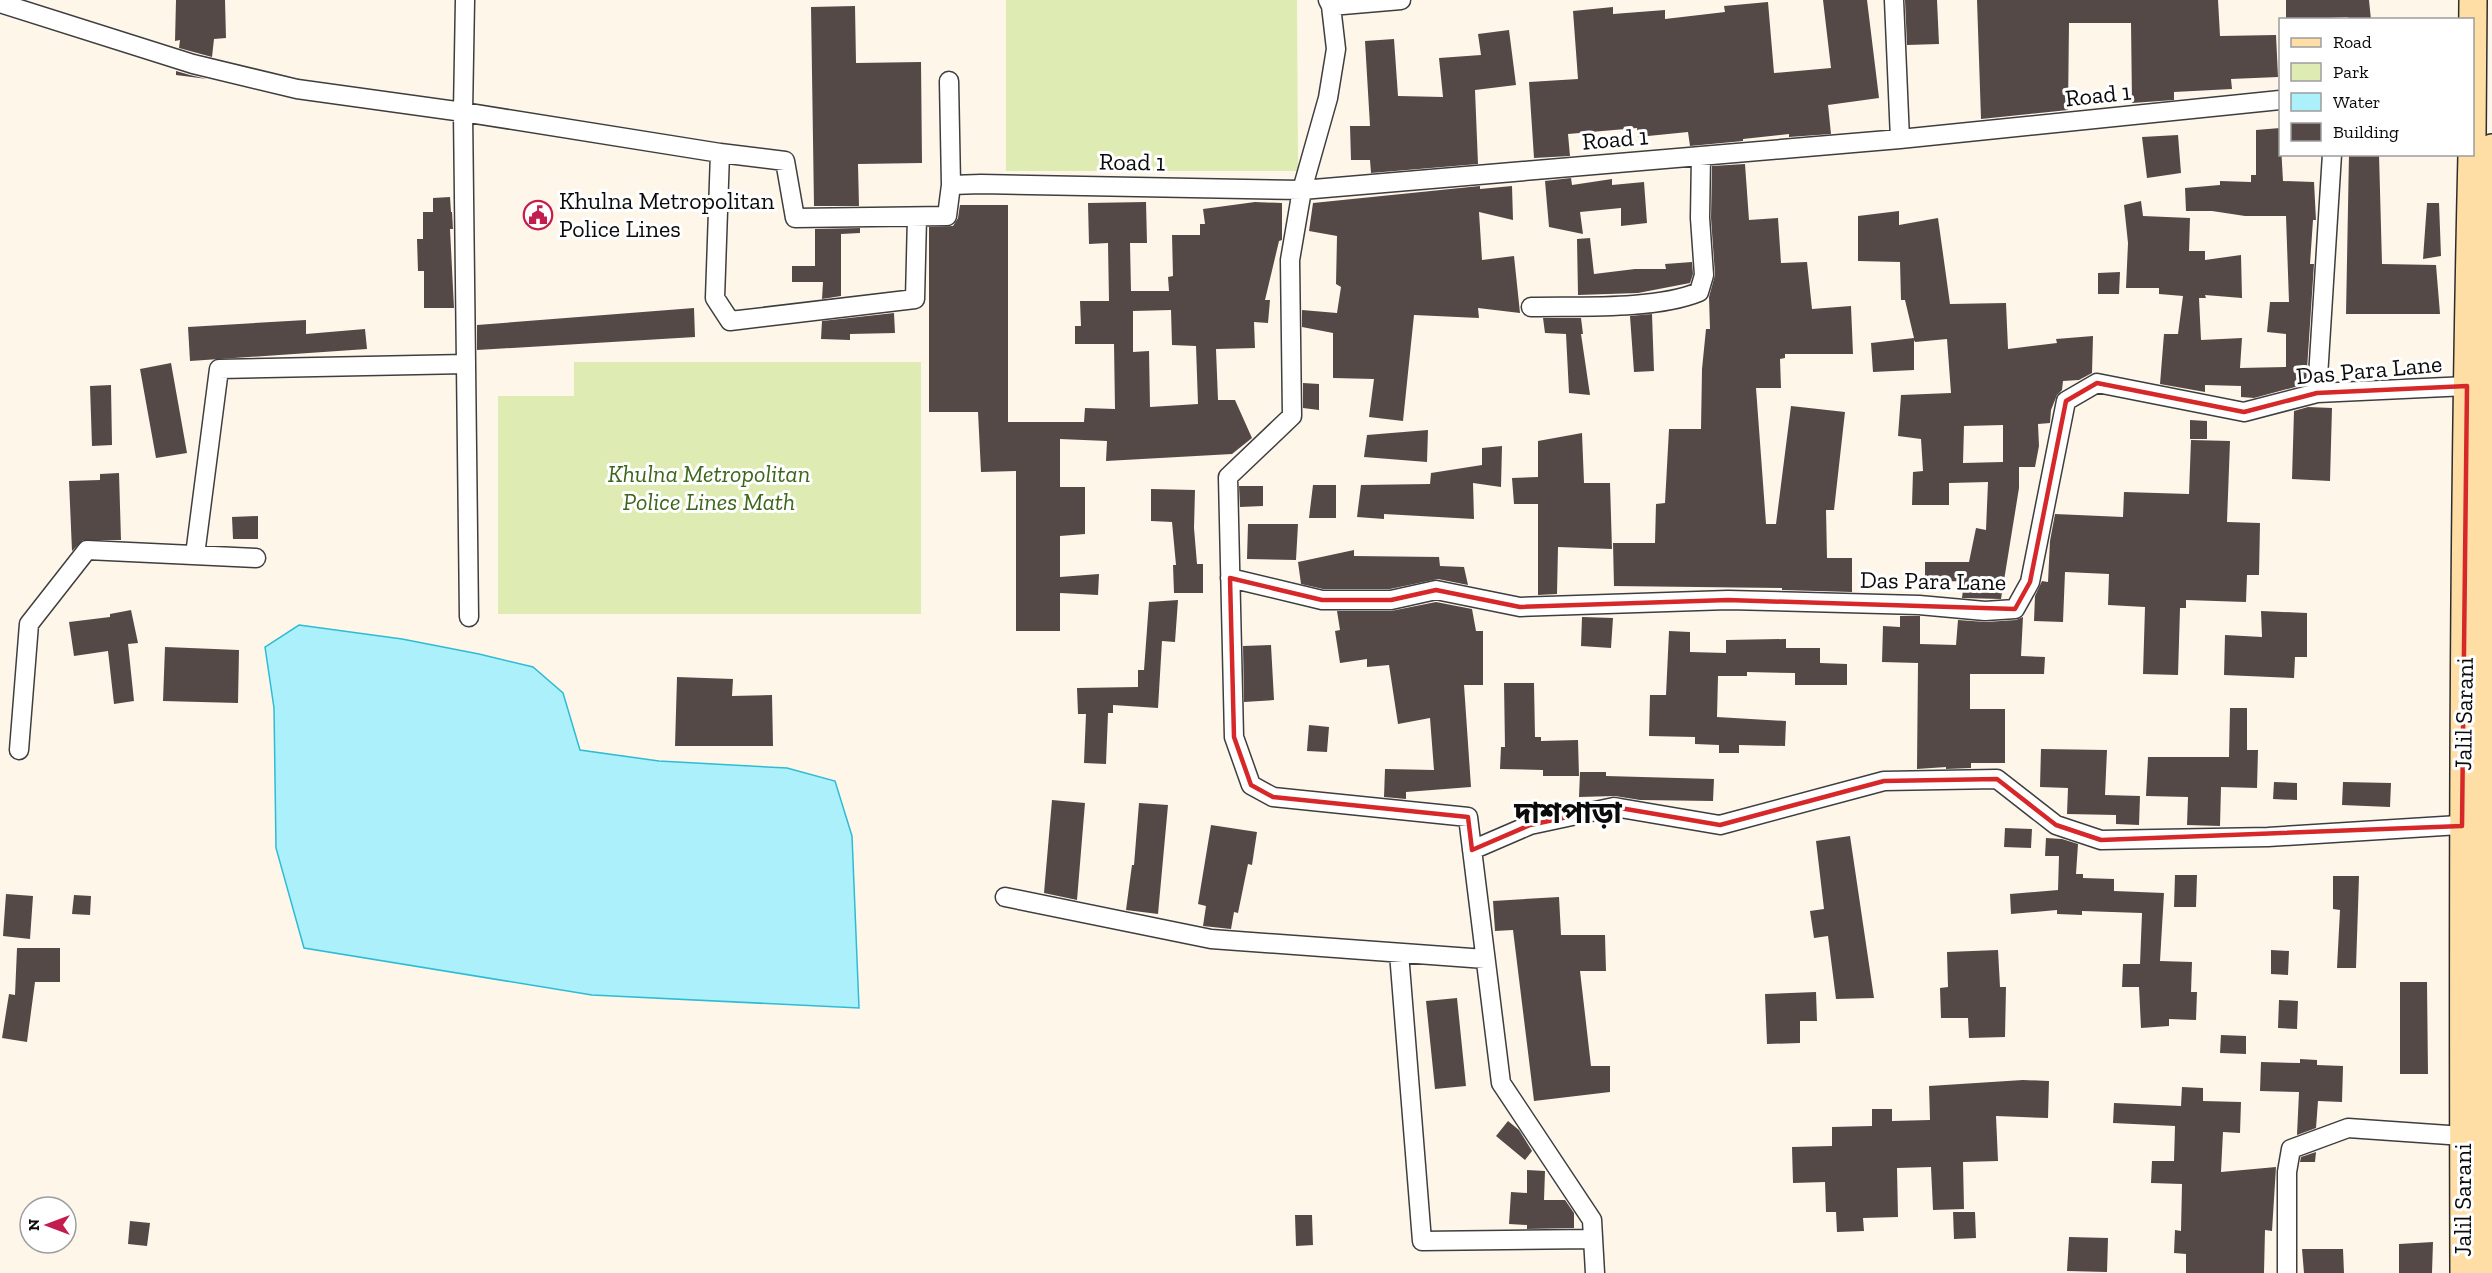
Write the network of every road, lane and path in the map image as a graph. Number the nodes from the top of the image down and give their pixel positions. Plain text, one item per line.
1 (465, 0) edge
2 (1401, 0) edge
3 (1894, 0) edge
4 (2473, 0) edge
5 (0, 3) edge
6 (1329, 3) edge
7 (2473, 18) edge
8 (949, 81) dead end
9 (2279, 100) edge
10 (463, 112) junction
11 (1900, 139) junction
12 (2492, 148) edge
13 (720, 153) junction
14 (1701, 156) junction
15 (2332, 156) edge
16 (2472, 156) edge
17 (951, 185) junction
18 (1302, 190) junction
19 (917, 217) junction
20 (1531, 307) dead end
21 (466, 364) junction
22 (2482, 386) edge
23 (2317, 393) junction
24 (195, 555) junction
25 (256, 558) dead end
26 (1230, 578) junction
27 (469, 617) dead end
28 (19, 750) dead end
29 (2480, 823) edge
30 (1472, 850) junction
31 (1005, 897) dead end
32 (1399, 953) junction
33 (1485, 959) junction
34 (2463, 1136) junction
35 (1593, 1239) junction
36 (1595, 1273) edge
37 (2287, 1273) edge
38 (2464, 1273) edge
39 (2486, 1273) edge

1 - 10 street
2 - 6 street
3 - 11 street
4 - 7 main road
5 - 10 street
6 - 18 street
8 - 17 street
9 - 11 street, Road 1
10 - 13 street
10 - 21 street
11 - 14 street, Road 1
12 - 22 main road, Jalil Sarani
13 - 19 street
13 - 19 street
14 - 18 street, Road 1
14 - 20 street
15 - 23 street
16 - 22 main road, Jalil Sarani
17 - 18 street, Road 1
17 - 19 street
18 - 26 street
21 - 24 street
21 - 27 street
22 - 23 street, Das Para Lane
22 - 29 main road, Jalil Sarani
23 - 26 street, Das Para Lane
24 - 25 street
24 - 28 street
26 - 30 street
29 - 30 street
29 - 34 main road, Jalil Sarani
29 - 39 main road, Jalil Sarani
30 - 33 street
31 - 32 street
32 - 33 street
32 - 35 street
33 - 35 street
34 - 37 street
34 - 38 main road, Jalil Sarani
35 - 36 street

